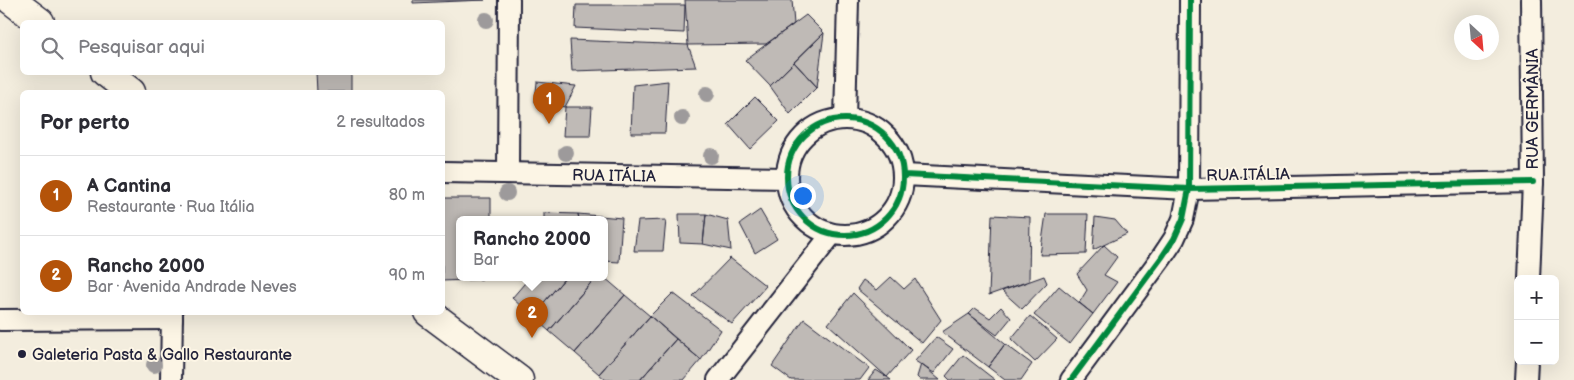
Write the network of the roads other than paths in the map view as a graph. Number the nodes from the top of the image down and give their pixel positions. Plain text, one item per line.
1 (11, 0) edge
2 (510, 0) edge
3 (848, 0) edge
4 (1190, 0) edge
5 (1531, 0) edge
6 (37, 20) edge
7 (109, 75) edge
8 (128, 90) edge
9 (845, 119) junction
10 (445, 172) edge
11 (508, 172) junction
12 (904, 175) junction
13 (787, 178) junction
14 (1533, 182) junction
15 (1189, 189) junction
16 (832, 234) junction
17 (1530, 275) edge
18 (432, 315) edge
19 (172, 316) edge
20 (0, 320) edge
21 (1527, 365) edge
22 (171, 380) edge
23 (519, 380) edge
24 (718, 380) edge
25 (1070, 380) edge
26 (1526, 380) edge

1 - 6 main road
2 - 11 street
3 - 9 street
4 - 15 street
5 - 14 street, RUA GERMÂNIA
7 - 8 main road
9 - 12 street
9 - 13 street
10 - 11 street, RUA ITÁLIA
11 - 13 street, RUA ITÁLIA
12 - 15 street, RUA ITÁLIA
12 - 16 street
13 - 16 street
14 - 15 street, RUA ITÁLIA
14 - 17 street, RUA GERMÂNIA
15 - 25 street
16 - 24 street
18 - 23 main road
19 - 20 street
19 - 22 street
21 - 26 street

